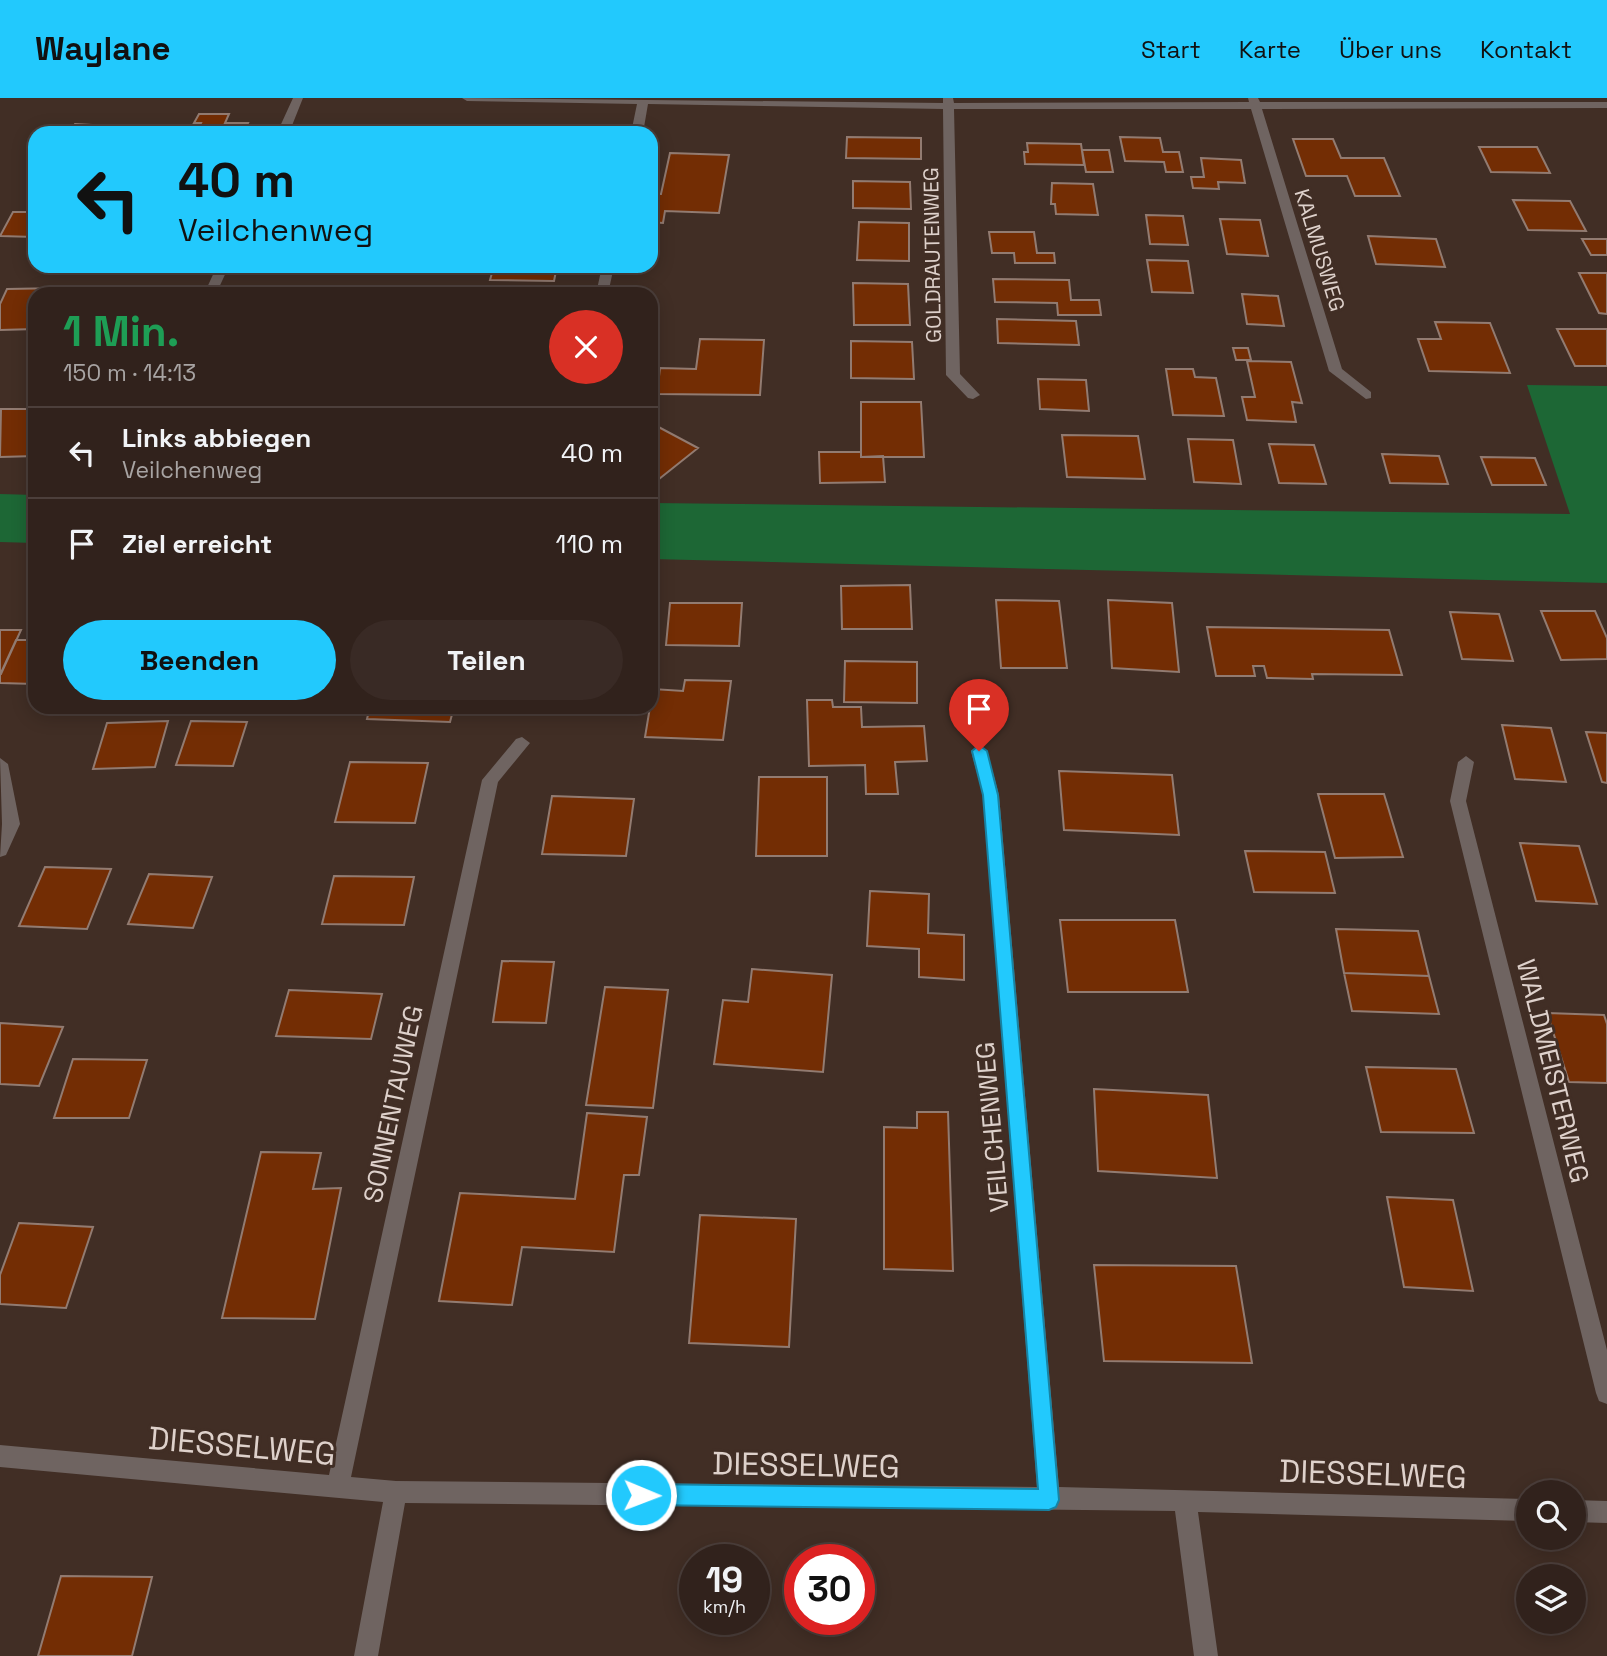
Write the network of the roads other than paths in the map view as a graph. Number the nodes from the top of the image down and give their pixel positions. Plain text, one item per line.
1 (298, 98) edge
2 (467, 98) edge
3 (644, 100) edge
4 (1254, 101) edge
5 (948, 102) edge
6 (1572, 102) edge
7 (1607, 105) edge
8 (285, 126) edge
9 (638, 126) edge
10 (973, 395) dead end
11 (1366, 395) dead end
12 (522, 744) dead end
13 (979, 751) dead end
14 (1466, 762) dead end
15 (0, 764) edge
16 (0, 850) edge
17 (1607, 1393) edge
18 (0, 1456) edge
19 (338, 1486) junction
20 (396, 1492) junction
21 (1049, 1500) junction
22 (1185, 1500) junction
23 (1516, 1510) edge
24 (1586, 1511) edge
25 (1607, 1512) edge
26 (366, 1656) edge
27 (1206, 1656) edge

1 - 8 street
2 - 3 street
3 - 5 street
3 - 9 street
4 - 5 street
4 - 6 street
4 - 11 street, KALMUSWEG
5 - 10 street, GOLDRAUTENWEG
6 - 7 street
12 - 19 street, SONNENTAUWEG
13 - 21 street, VEILCHENWEG
14 - 17 street, WALDMEISTERWEG
15 - 16 street
18 - 19 street, DIESSELWEG
19 - 20 street, DIESSELWEG
20 - 21 street, DIESSELWEG
20 - 26 street
21 - 22 street, DIESSELWEG
22 - 23 street, DIESSELWEG
22 - 27 street
24 - 25 street

